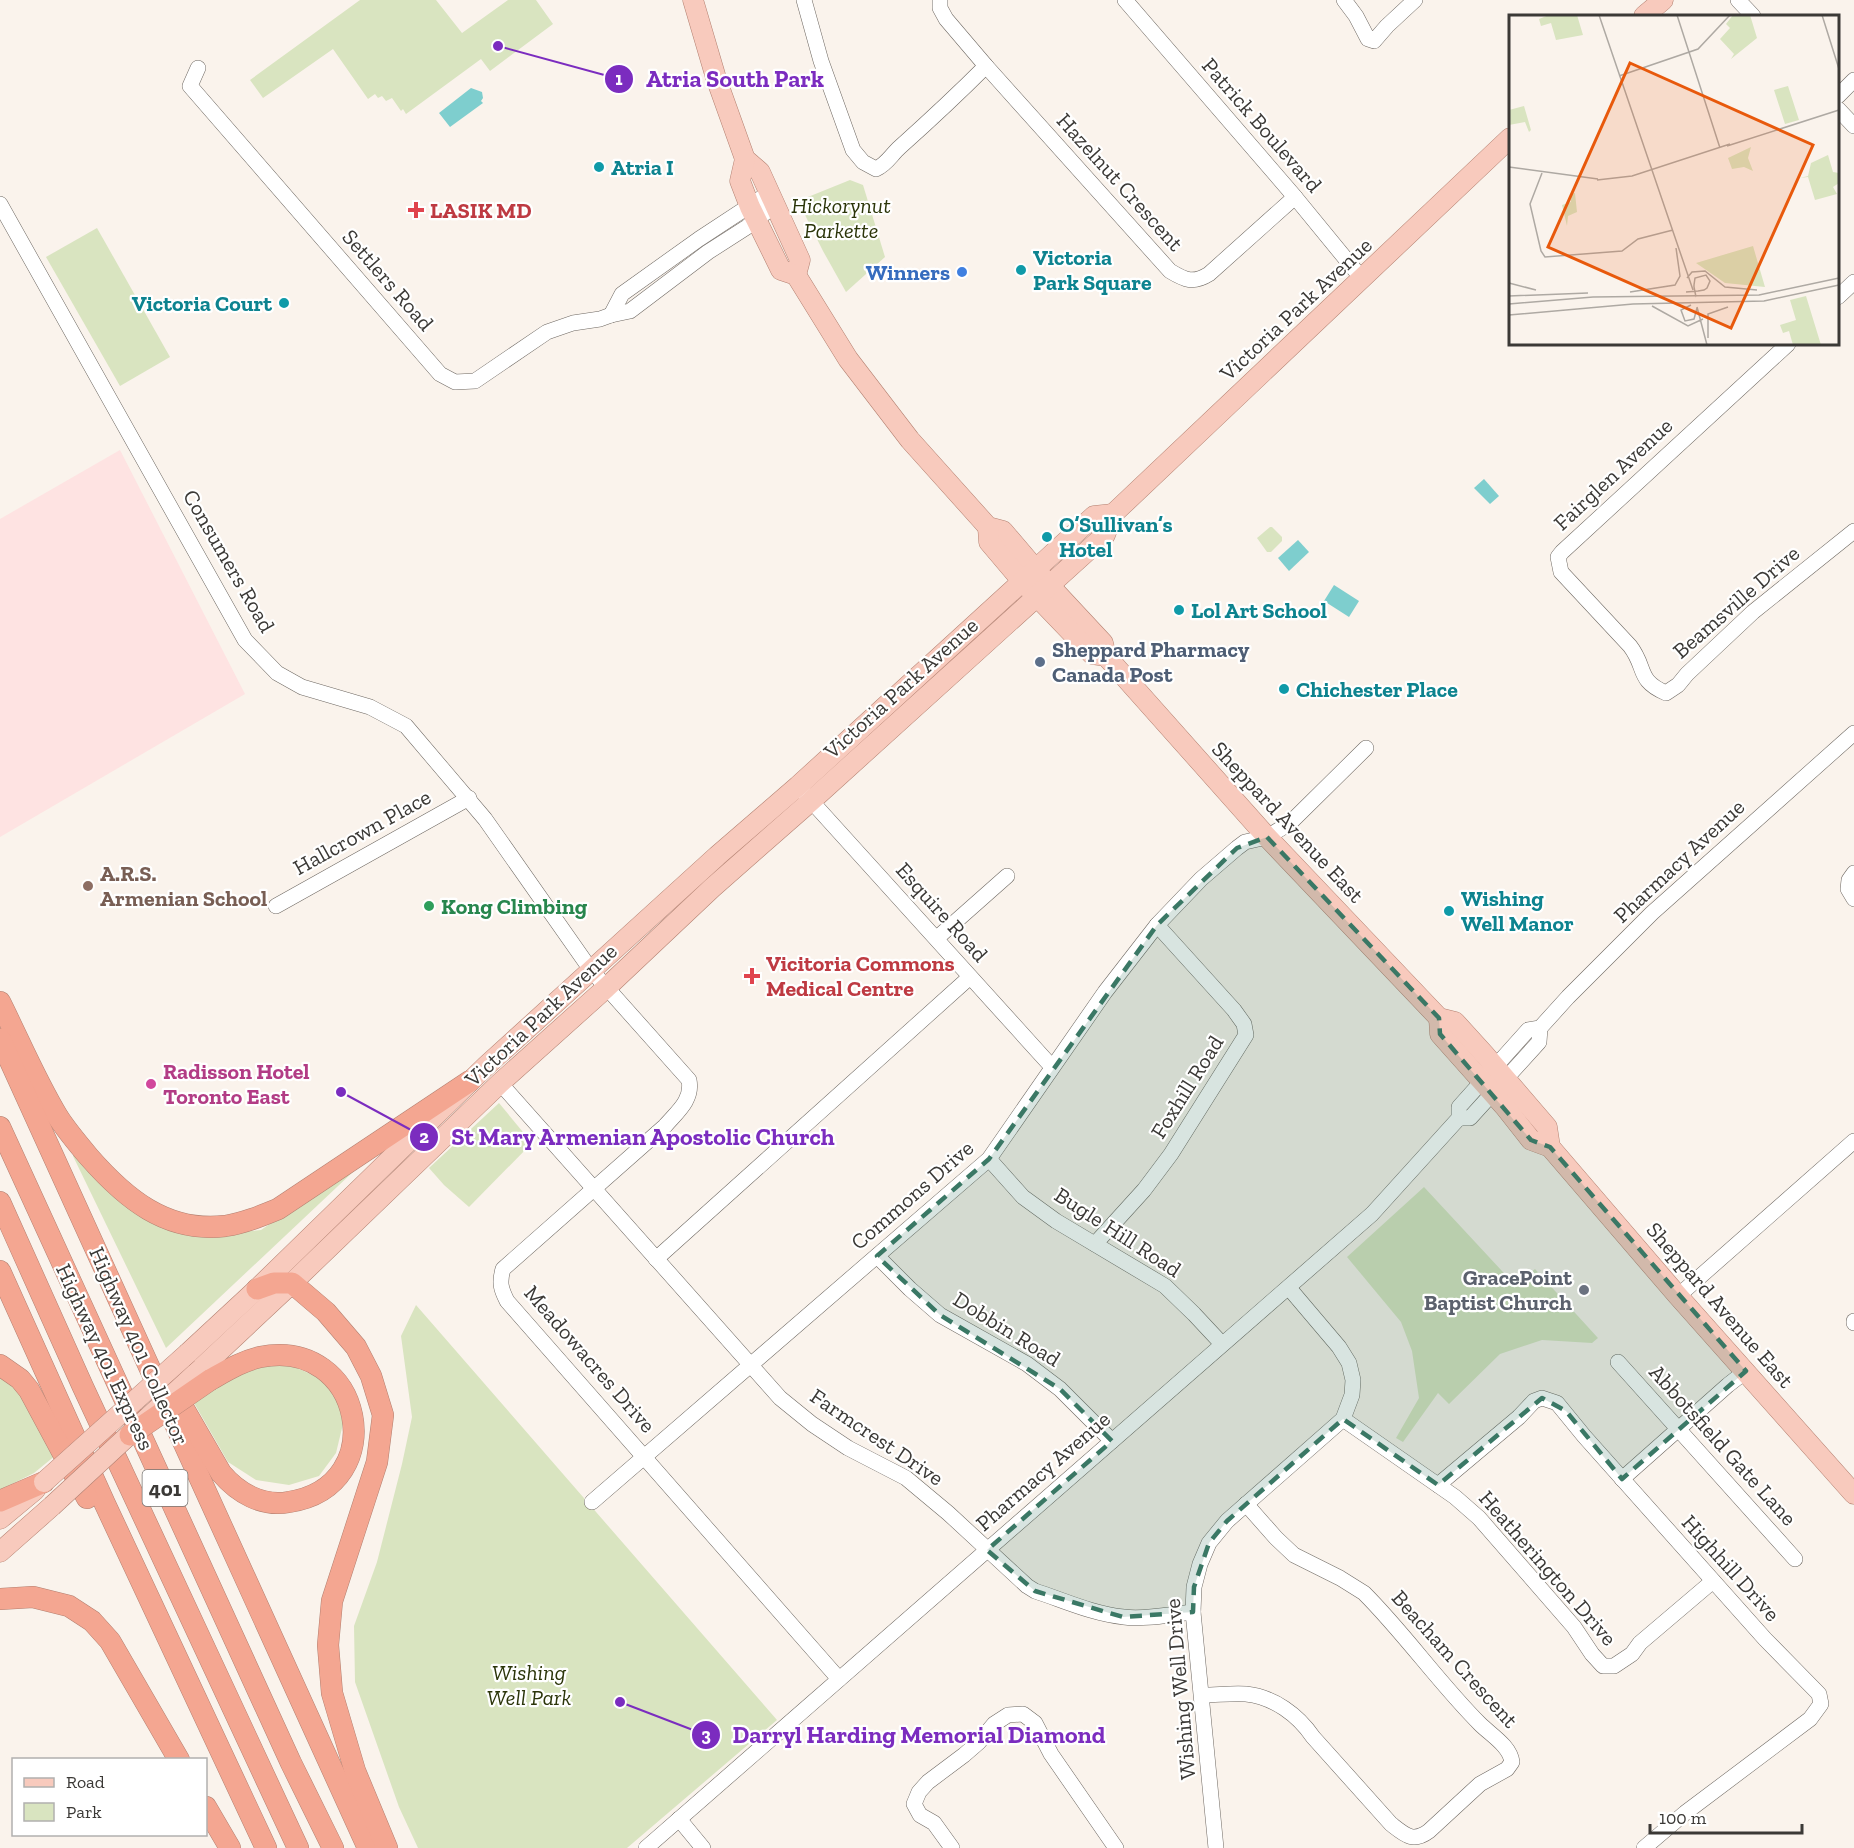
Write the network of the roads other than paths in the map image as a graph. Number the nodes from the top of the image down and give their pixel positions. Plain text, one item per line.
1 (693, 0) edge
2 (804, 0) edge
3 (940, 0) edge
4 (1125, 0) edge
5 (1344, 0) edge
6 (1415, 0) edge
7 (1663, 0) edge
8 (1738, 0) edge
9 (1645, 15) edge
10 (1752, 15) edge
11 (986, 66) junction
12 (198, 68) dead end
13 (1854, 80) edge
14 (1839, 95) edge
15 (1839, 110) edge
16 (1854, 126) edge
17 (1509, 139) edge
18 (745, 159) junction
19 (1295, 198) junction
20 (771, 200) junction
21 (0, 204) edge
22 (753, 214) junction
23 (796, 275) junction
24 (1363, 280) junction
25 (1854, 282) edge
26 (1839, 296) edge
27 (1787, 345) edge
28 (1113, 514) junction
29 (1854, 531) edge
30 (1029, 574) junction
31 (1043, 591) junction
32 (1647, 681) joint
33 (1854, 733) edge
34 (1366, 748) dead end
35 (798, 786) junction
36 (469, 798) junction
37 (811, 801) junction
38 (1267, 837) junction
39 (1854, 873) edge
40 (1007, 876) dead end
41 (1854, 899) edge
42 (276, 906) dead end
43 (1157, 925) junction
44 (937, 938) junction
45 (591, 970) junction
46 (970, 977) junction
47 (606, 988) junction
48 (0, 1002) edge
49 (0, 1040) edge
50 (1052, 1067) junction
51 (1494, 1080) junction
52 (471, 1081) junction
53 (500, 1083) junction
54 (0, 1127) edge
55 (1854, 1141) edge
56 (989, 1159) junction
57 (593, 1188) junction
58 (0, 1202) edge
59 (1095, 1244) junction
60 (95, 1248) junction
61 (878, 1256) junction
62 (656, 1259) junction
63 (0, 1272) edge
64 (292, 1283) junction
65 (1289, 1288) junction
66 (257, 1289) junction
67 (1678, 1296) junction
68 (1222, 1344) junction
69 (1617, 1362) dead end
70 (0, 1365) edge
71 (750, 1365) junction
72 (1746, 1371) junction
73 (202, 1377) junction
74 (1342, 1419) junction
75 (1678, 1430) junction
76 (130, 1435) joint
77 (1112, 1441) junction
78 (644, 1457) junction
79 (1622, 1479) junction
80 (44, 1482) junction
81 (1438, 1485) junction
82 (1854, 1494) edge
83 (0, 1501) edge
84 (592, 1502) dead end
85 (1246, 1504) junction
86 (0, 1519) edge
87 (987, 1550) junction
88 (0, 1552) edge
89 (1795, 1559) dead end
90 (1713, 1581) junction
91 (0, 1599) edge
92 (1193, 1612) junction
93 (839, 1679) junction
94 (1203, 1695) junction
95 (217, 1745) junction
96 (178, 1758) edge
97 (207, 1809) edge
98 (679, 1819) junction
99 (230, 1848) edge
100 (266, 1848) edge
101 (298, 1848) edge
102 (333, 1848) edge
103 (368, 1848) edge
104 (387, 1848) edge
105 (646, 1848) edge
106 (703, 1848) edge
107 (952, 1848) edge
108 (1116, 1848) edge
109 (1216, 1848) edge
110 (1644, 1848) edge

1 - 18 main road, Sheppard Avenue East
2 - 11 street
3 - 11 street, Hazelnut Crescent
4 - 19 street, Patrick Boulevard
5 - 6 street
7 - 9 main road
8 - 10 street
11 - 19 street, Hazelnut Crescent
12 - 22 street, Settlers Road
13 - 14 street
15 - 16 street
17 - 24 main road, Victoria Park Avenue
18 - 20 main road, Sheppard Avenue East
18 - 22 main road, Sheppard Avenue East
19 - 24 street, Patrick Boulevard
20 - 22 street, Settlers Road
20 - 23 main road, Sheppard Avenue East
21 - 36 street, Consumers Road
22 - 23 main road, Sheppard Avenue East
23 - 30 main road, Sheppard Avenue East
24 - 28 main road, Victoria Park Avenue
25 - 26 street
27 - 32 street, Fairglen Avenue
28 - 30 main road, Victoria Park Avenue
28 - 31 main road, Victoria Park Avenue
29 - 32 street, Beamsville Drive
30 - 31 main road, Sheppard Avenue East
30 - 35 main road, Victoria Park Avenue
31 - 37 main road, Victoria Park Avenue
31 - 38 main road, Sheppard Avenue East
33 - 51 street, Pharmacy Avenue
34 - 38 street
35 - 37 street, Esquire Road
35 - 45 main road, Victoria Park Avenue
36 - 42 street, Hallcrown Place
36 - 45 street, Consumers Road
37 - 44 street, Esquire Road
37 - 47 main road, Victoria Park Avenue
38 - 43 street, Commons Drive
38 - 51 main road, Sheppard Avenue East
39 - 41 street
40 - 44 street
43 - 50 street, Commons Drive
43 - 59 street, Foxhill Road
44 - 46 street, Esquire Road
45 - 47 street, Meadowacres Drive
45 - 52 main road, Victoria Park Avenue
46 - 50 street, Esquire Road
46 - 62 street
47 - 53 main road, Victoria Park Avenue
47 - 57 street, Meadowacres Drive
48 - 52 highway
49 - 60 highway, Highway 401 Collector / 401
50 - 56 street, Commons Drive
51 - 65 street, Pharmacy Avenue
51 - 67 main road, Sheppard Avenue East
52 - 66 main road, Victoria Park Avenue
53 - 57 street, Farmcrest Drive
53 - 64 main road, Victoria Park Avenue
54 - 102 highway, Highway 401 Express / 401
55 - 67 street
56 - 59 street, Bugle Hill Road
56 - 61 street, Commons Drive
57 - 62 street, Farmcrest Drive
57 - 78 street, Meadowacres Drive
58 - 101 highway, Highway 401 Express / 401
59 - 68 street, Bugle Hill Road
60 - 73 highway
60 - 103 highway, Highway 401 Collector / 401
61 - 71 street, Commons Drive
61 - 77 street, Dobbin Road
62 - 71 street, Farmcrest Drive
63 - 95 highway, 401
64 - 66 highway
64 - 73 main road, Victoria Park Avenue
64 - 104 highway
65 - 68 street, Pharmacy Avenue
65 - 74 street, Wishing Well Drive
66 - 80 main road, Victoria Park Avenue, bridge
67 - 72 main road, Sheppard Avenue East
68 - 77 street, Pharmacy Avenue
69 - 75 street, Abbotsfield Gate Lane
70 - 95 highway
71 - 78 street, Commons Drive
71 - 87 street, Farmcrest Drive
72 - 75 street
72 - 82 main road, Sheppard Avenue East
73 - 76 highway, bridge
74 - 81 street, Heatherington Drive
74 - 85 street, Wishing Well Drive
75 - 79 street
75 - 89 street, Abbotsfield Gate Lane
76 - 88 main road, bridge
77 - 87 street, Pharmacy Avenue
78 - 84 street, Commons Drive
78 - 93 street, Meadowacres Drive
79 - 81 street, Highhill Drive
79 - 90 street, Highhill Drive
80 - 83 highway
80 - 86 main road, Victoria Park Avenue
81 - 90 street, Heatherington Drive
85 - 92 street, Wishing Well Drive
85 - 94 street, Beacham Crescent
87 - 92 street, Farmcrest Drive
87 - 93 street, Pharmacy Avenue
90 - 110 street, Highhill Drive
91 - 96 highway
92 - 94 street, Wishing Well Drive
93 - 98 street, Pharmacy Avenue
94 - 109 street, Wishing Well Drive
95 - 100 highway, 401
97 - 99 highway
98 - 105 street, Pharmacy Avenue
98 - 106 street
107 - 108 street

